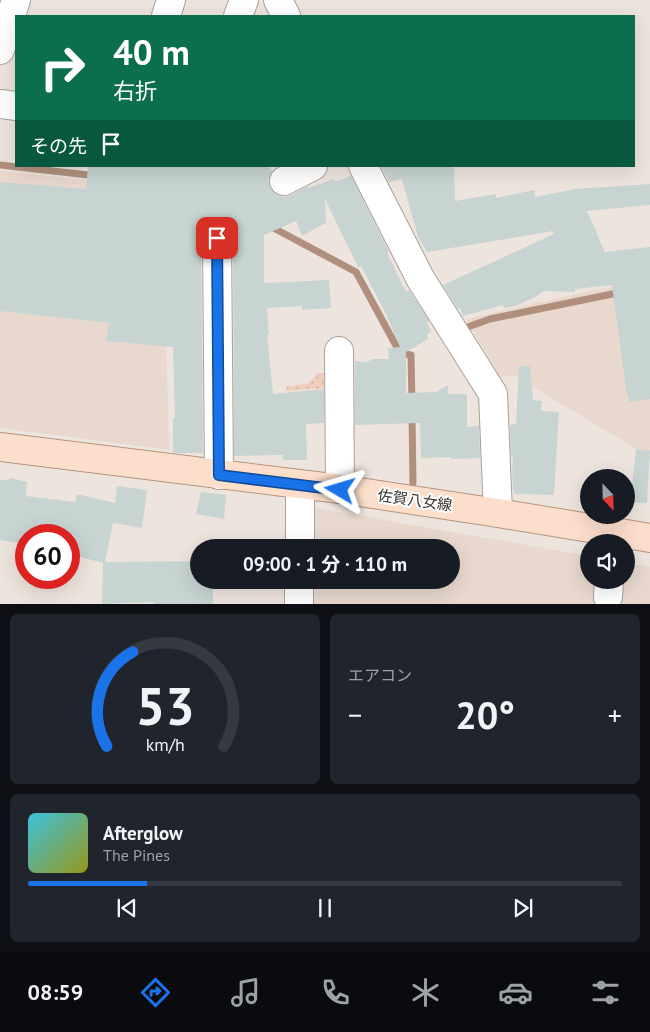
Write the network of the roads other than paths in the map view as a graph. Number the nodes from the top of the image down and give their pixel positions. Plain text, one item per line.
1 (16, 0) edge
2 (171, 0) edge
3 (244, 0) edge
4 (278, 0) edge
5 (166, 15) edge
6 (238, 15) edge
7 (286, 15) edge
8 (0, 50) edge
9 (0, 104) edge
10 (15, 106) edge
11 (311, 167) edge
12 (364, 167) edge
13 (284, 181) dead end
14 (217, 238) dead end
15 (339, 351) dead end
16 (0, 446) edge
17 (219, 475) junction
18 (300, 485) junction
19 (340, 490) junction
20 (498, 513) junction
21 (650, 538) edge
22 (300, 539) edge
23 (299, 589) edge
24 (299, 604) edge

1 - 8 street
2 - 5 street
3 - 6 street
4 - 7 street
9 - 10 street
11 - 13 street
12 - 20 street
14 - 17 street
15 - 19 street
16 - 17 main road, 佐賀八女線
17 - 18 main road, 佐賀八女線
18 - 19 main road, 佐賀八女線
18 - 22 street
19 - 20 main road, 佐賀八女線
20 - 21 main road, 佐賀八女線
23 - 24 street

